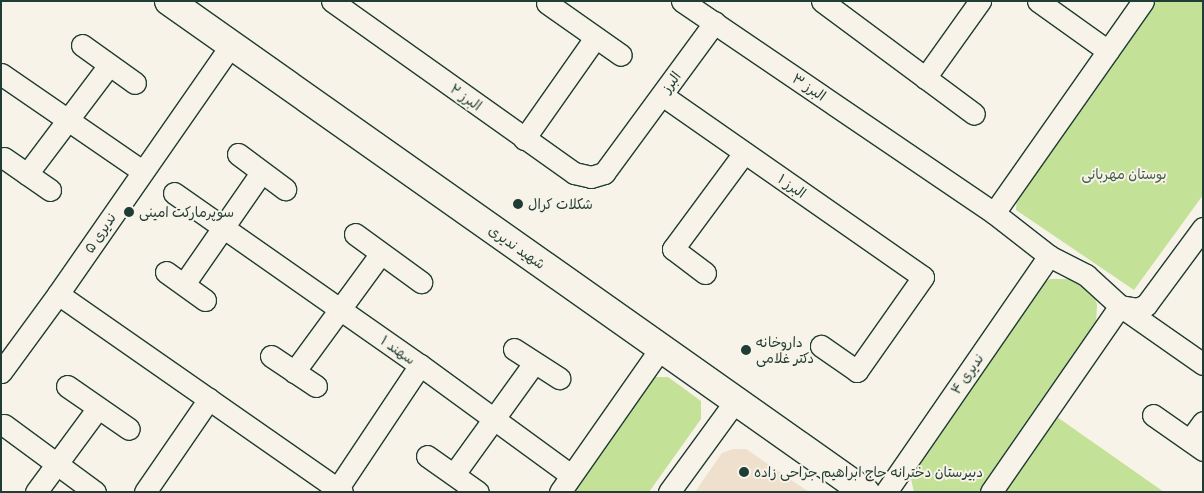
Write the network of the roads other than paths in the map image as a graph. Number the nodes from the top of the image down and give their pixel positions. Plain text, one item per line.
1 (682, 1) edge
2 (822, 1) edge
3 (980, 1) edge
4 (1038, 1) edge
5 (1143, 1) edge
6 (340, 3) edge
7 (547, 3) dead end
8 (178, 4) edge
9 (715, 22) junction
10 (595, 38) junction
11 (82, 45) dead end
12 (231, 45) junction
13 (1108, 51) junction
14 (621, 55) dead end
15 (109, 65) junction
16 (1, 74) edge
17 (925, 78) junction
18 (135, 83) dead end
19 (662, 95) junction
20 (974, 114) dead end
21 (68, 120) junction
22 (524, 139) junction
23 (744, 153) junction
24 (238, 154) dead end
25 (4, 158) dead end
26 (142, 171) junction
27 (604, 172) joint
28 (261, 173) junction
29 (27, 174) junction
30 (285, 189) dead end
31 (50, 190) dead end
32 (174, 193) dead end
33 (994, 213) junction
34 (222, 228) junction
35 (1203, 228) edge
36 (354, 234) dead end
37 (381, 253) junction
38 (1048, 256) junction
39 (166, 272) dead end
40 (705, 273) dead end
41 (421, 282) dead end
42 (184, 284) junction
43 (58, 294) junction
44 (205, 300) dead end
45 (1120, 306) junction
46 (341, 310) junction
47 (821, 346) dead end
48 (661, 348) junction
49 (514, 349) dead end
50 (271, 356) dead end
51 (534, 363) junction
52 (1203, 364) edge
53 (420, 366) junction
54 (1, 372) edge
55 (294, 372) junction
56 (559, 378) dead end
57 (67, 386) dead end
58 (316, 386) dead end
59 (209, 399) junction
60 (736, 400) junction
61 (98, 408) junction
62 (1153, 414) dead end
63 (494, 419) junction
64 (1203, 422) edge
65 (4, 425) dead end
66 (129, 429) dead end
67 (1196, 445) edge
68 (427, 456) dead end
69 (56, 463) junction
70 (454, 474) junction
71 (565, 483) edge
72 (340, 490) edge
73 (36, 492) edge
74 (95, 492) edge
75 (144, 492) edge
76 (478, 492) edge
77 (669, 492) edge
78 (865, 492) edge
79 (886, 492) edge
80 (991, 492) edge

1 - 9 street
2 - 17 street
3 - 17 street
4 - 13 street
5 - 13 street
6 - 22 street, البرز ۲
7 - 10 street
8 - 12 street, شهید ندیری
9 - 19 street, البرز
9 - 33 street, البرز ۳
10 - 14 street
10 - 22 street
11 - 15 street
12 - 26 street, ندیری ۵
12 - 48 street, شهید ندیری
13 - 33 street
15 - 18 street
15 - 21 street
16 - 21 street
17 - 20 street
19 - 23 street, البرز ۱
19 - 27 street, البرز
21 - 26 street
21 - 29 street
22 - 27 street, البرز ۲
23 - 40 street
23 - 47 street, البرز ۱
24 - 28 street
25 - 29 street
26 - 43 street, ندیری ۵
28 - 30 street
28 - 34 street
29 - 31 street
32 - 34 street, سهند ۱
33 - 38 street, البرز ۳
34 - 42 street
34 - 46 street, سهند ۱
35 - 45 street
36 - 37 street
37 - 41 street
37 - 46 street
38 - 45 street, البرز ۳
38 - 79 street, ندیری ۴
39 - 42 street
42 - 44 street
43 - 54 street, ندیری ۵
43 - 59 street
45 - 52 street, البرز ۳
45 - 80 street
46 - 53 street, سهند ۱
46 - 55 street
48 - 60 street, شهید ندیری
48 - 71 street
49 - 51 street
50 - 55 street
51 - 56 street
51 - 63 street
53 - 63 street, سهند ۱
53 - 72 street
55 - 58 street
57 - 61 street
59 - 72 street
59 - 75 street
60 - 77 street
60 - 78 street, شهید ندیری
61 - 66 street
61 - 69 street
62 - 67 street
63 - 70 street
63 - 71 street, سهند ۱
64 - 67 street
65 - 69 street
68 - 70 street
69 - 73 street
69 - 74 street
70 - 76 street

